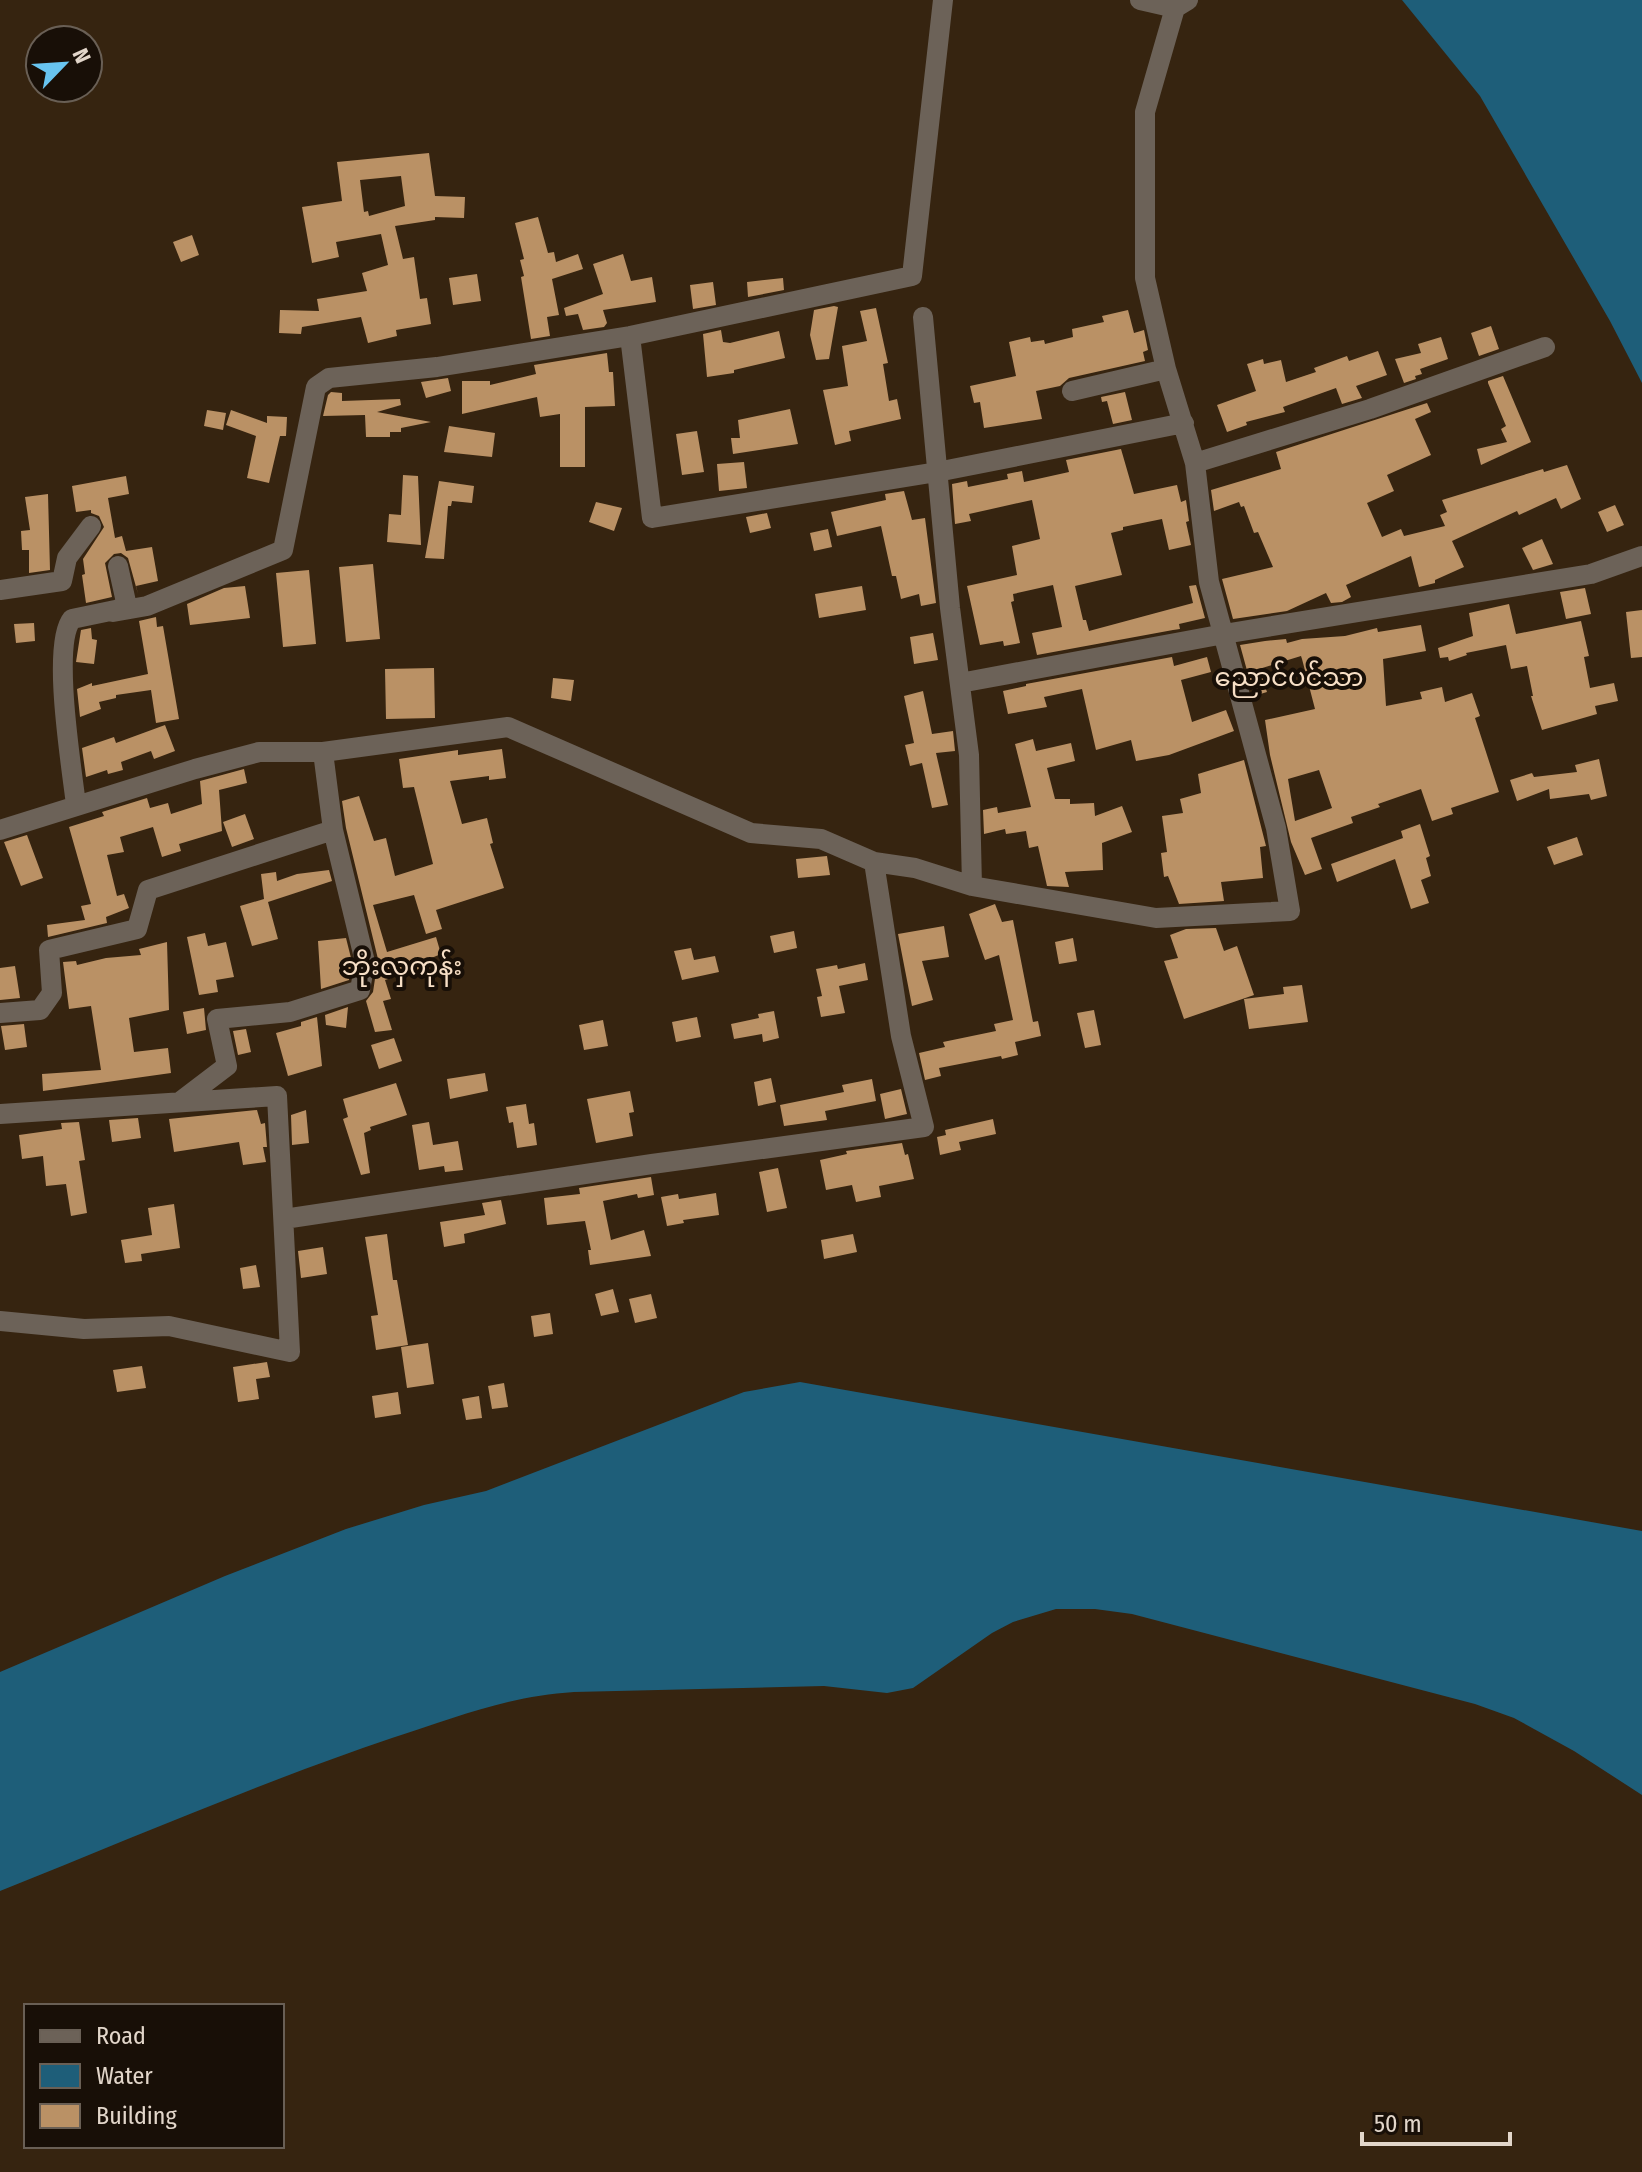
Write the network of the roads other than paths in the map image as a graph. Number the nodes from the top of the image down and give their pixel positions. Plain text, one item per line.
1 (943, 0) edge
2 (1140, 0) edge
3 (1182, 4) edge
4 (923, 317) dead end
5 (630, 336) junction
6 (1545, 347) dead end
7 (1166, 369) junction
8 (1072, 391) dead end
9 (1184, 423) junction
10 (1195, 463) junction
11 (937, 472) junction
12 (91, 526) dead end
13 (1642, 556) edge
14 (118, 566) dead end
15 (0, 590) edge
16 (113, 612) junction
17 (1224, 634) junction
18 (960, 683) junction
19 (323, 752) junction
20 (76, 805) junction
21 (0, 830) edge
22 (333, 830) junction
23 (874, 862) junction
24 (972, 886) junction
25 (0, 1013) edge
26 (181, 1101) junction
27 (0, 1114) edge
28 (284, 1219) junction
29 (0, 1321) edge

1 - 5 street
2 - 3 street
3 - 7 street
4 - 11 street
5 - 11 street
5 - 16 street
6 - 10 street
7 - 8 street
7 - 9 street
9 - 10 street
9 - 11 street
10 - 17 street
11 - 18 street
12 - 15 street
13 - 17 street
14 - 16 street
16 - 20 street
17 - 18 street
17 - 24 street
18 - 24 street
19 - 20 street
19 - 22 street
19 - 23 street
20 - 21 street
22 - 25 street
22 - 26 street
23 - 24 street
23 - 28 street
26 - 27 street
26 - 28 street
28 - 29 street

